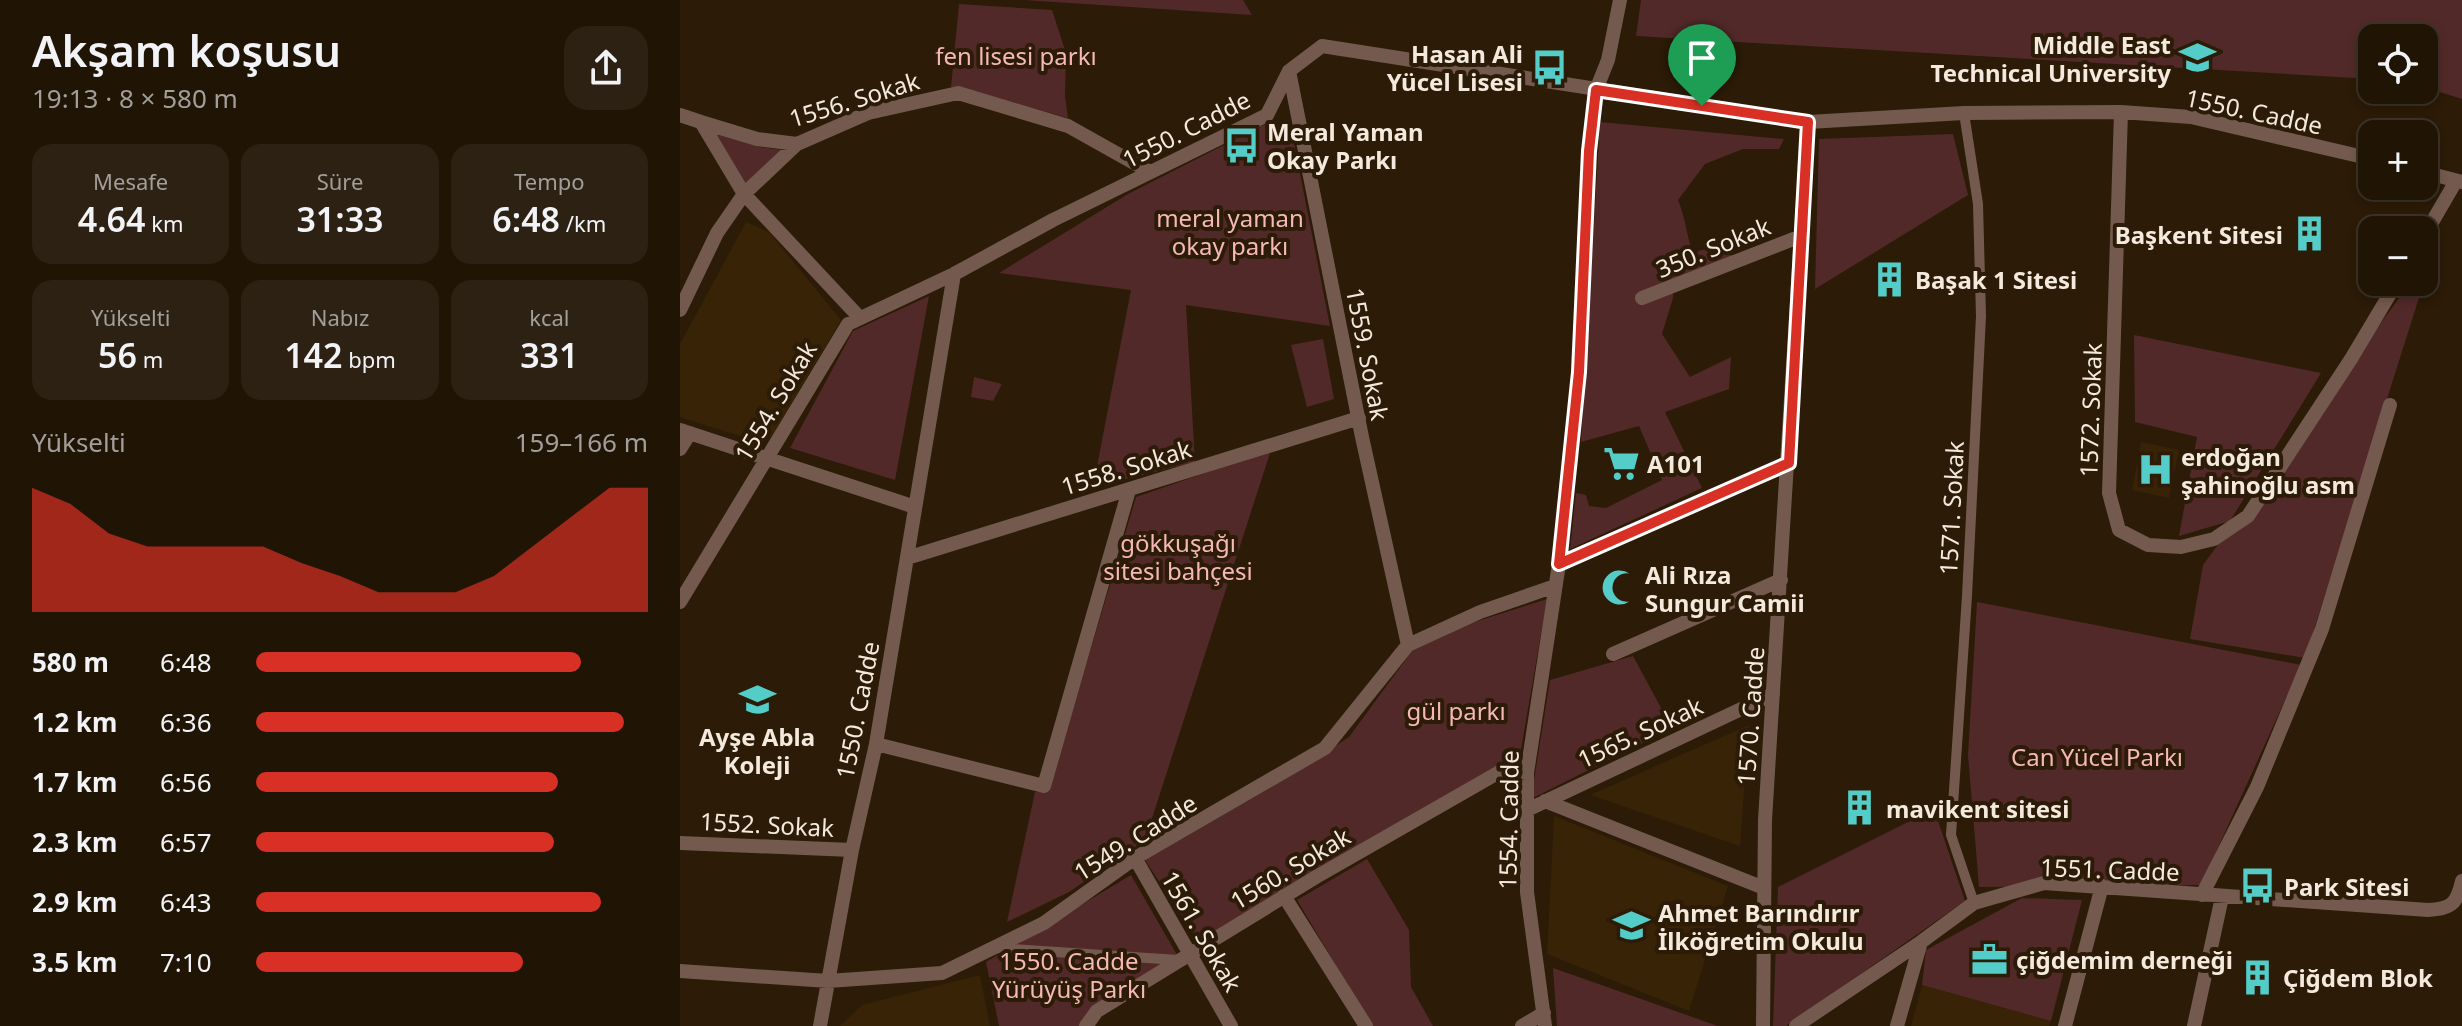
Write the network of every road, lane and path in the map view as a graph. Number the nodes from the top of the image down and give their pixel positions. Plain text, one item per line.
1 (1620, 0) edge
2 (1289, 71) junction
3 (1596, 90) junction
4 (2121, 112) junction
5 (1964, 113) junction
6 (680, 115) edge
7 (701, 122) junction
8 (1808, 122) junction
9 (797, 144) junction
10 (2358, 156) edge
11 (1150, 172) junction
12 (2438, 176) edge
13 (2459, 182) edge
14 (744, 194) junction
15 (2437, 216) edge
16 (1801, 236) junction
17 (954, 274) junction
18 (2389, 296) edge
19 (1642, 298) dead end
20 (680, 310) edge
21 (860, 318) junction
22 (2390, 405) dead end
23 (1359, 418) junction
24 (685, 432) edge
25 (680, 449) edge
26 (766, 460) junction
27 (1789, 463) junction
28 (1129, 490) junction
29 (915, 507) junction
30 (907, 558) junction
31 (1559, 564) junction
32 (1781, 580) junction
33 (1555, 586) junction
34 (680, 602) edge
35 (1408, 645) junction
36 (1613, 654) dead end
37 (1773, 694) junction
38 (876, 744) junction
39 (1527, 773) junction
40 (1545, 801) junction
41 (1525, 811) junction
42 (680, 843) edge
43 (852, 850) junction
44 (1135, 858) junction
45 (2462, 881) edge
46 (2102, 886) junction
47 (1764, 888) junction
48 (2202, 895) junction
49 (1284, 896) junction
50 (2222, 897) junction
51 (1974, 903) junction
52 (1921, 942) junction
53 (993, 948) junction
54 (1185, 957) junction
55 (680, 971) edge
56 (828, 981) junction
57 (1545, 1020) edge
58 (820, 1026) edge
59 (1086, 1026) edge
60 (1231, 1026) edge
61 (1366, 1026) edge
62 (1522, 1026) edge
63 (1763, 1026) edge
64 (1796, 1026) edge
65 (1897, 1026) edge
66 (2065, 1026) edge
67 (2194, 1026) edge

1 - 3 street, 1554. Cadde
2 - 3 street, 1550. Cadde
2 - 11 street, 1550. Cadde
2 - 23 street, 1559. Sokak
3 - 8 street, 1550. Cadde
3 - 31 street, 1554. Cadde
4 - 5 street, 1550. Cadde
4 - 10 street, 1550. Cadde
4 - 18 street, 1572. Sokak
5 - 8 street, 1550. Cadde
5 - 51 street, 1571. Sokak
6 - 7 street, 1556. Sokak
7 - 9 street, 1556. Sokak
7 - 14 street
8 - 16 street, 1570. Cadde
9 - 11 street, 1556. Sokak
9 - 14 street
11 - 17 street, 1550. Cadde
12 - 13 street
13 - 15 street
14 - 20 street
14 - 21 street
16 - 19 street, 350. Sokak
16 - 27 street, 1570. Cadde
17 - 21 street, 1554. Sokak
17 - 29 street, 1550. Cadde
21 - 26 street, 1554. Sokak
22 - 48 street
23 - 28 street, 1558. Sokak
23 - 35 street, 1559. Sokak
24 - 25 street
24 - 26 street
26 - 29 street
26 - 34 street, 1554. Sokak
27 - 31 street
27 - 32 street, 1570. Cadde
28 - 30 street, 1558. Sokak
28 - 38 street
29 - 30 street, 1550. Cadde
30 - 38 street, 1550. Cadde
31 - 33 street, 1554. Cadde
32 - 36 street
32 - 37 street, 1570. Cadde
33 - 35 street, 1549. Cadde
33 - 39 street, 1554. Cadde
35 - 44 street, 1549. Cadde
37 - 40 street, 1565. Sokak
37 - 47 street, 1570. Cadde
38 - 43 street, 1550. Cadde
39 - 41 street, 1554. Cadde
39 - 49 street, 1560. Sokak
40 - 41 street, 1565. Sokak
40 - 47 street
41 - 57 street, 1554. Cadde
42 - 43 street, 1552. Sokak
43 - 56 street, 1550. Cadde
44 - 53 street, 1549. Cadde
44 - 54 street, 1561. Sokak
45 - 50 street, 1551. Cadde
46 - 48 street, 1551. Cadde
46 - 51 street, 1551. Cadde
46 - 66 street
47 - 63 street, 1570. Cadde
48 - 50 street, 1551. Cadde
49 - 54 street, 1560. Sokak
49 - 61 street
50 - 67 street
51 - 52 street, 1551. Cadde
52 - 64 street, 1551. Cadde
52 - 65 street
53 - 54 street
53 - 56 street, 1549. Cadde
54 - 59 street, 1560. Sokak
54 - 60 street, 1561. Sokak
55 - 56 street, 1549. Cadde
56 - 58 street, 1550. Cadde
57 - 62 street

